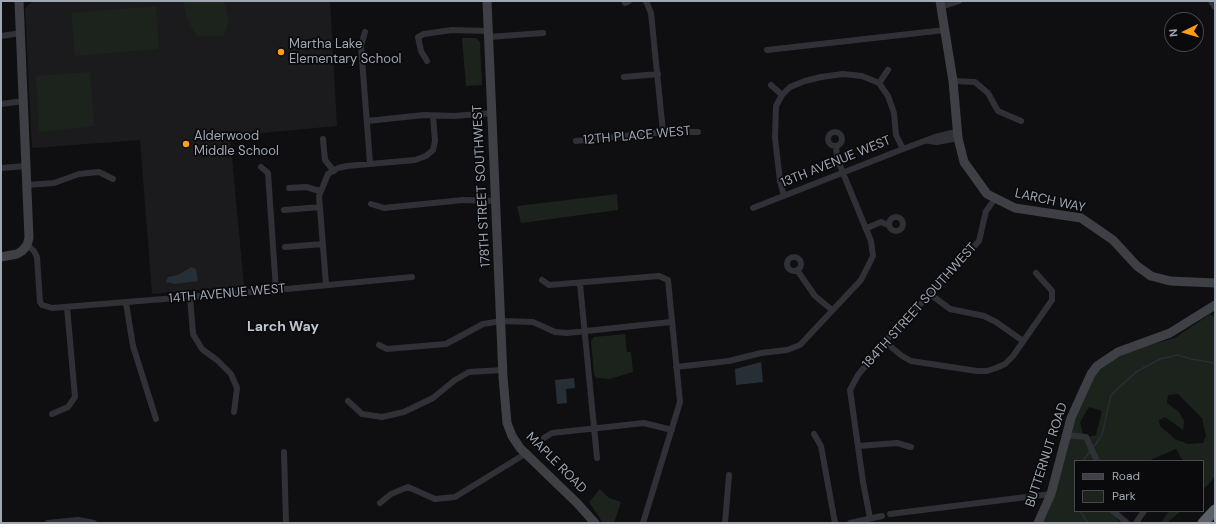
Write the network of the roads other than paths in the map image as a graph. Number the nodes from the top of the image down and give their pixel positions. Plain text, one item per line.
1 (19, 1) edge
2 (487, 1) edge
3 (646, 1) edge
4 (959, 1) edge
5 (1211, 1) edge
6 (940, 4) edge
7 (1215, 7) edge
8 (945, 30) junction
9 (365, 32) dead end
10 (21, 33) junction
11 (543, 33) dead end
12 (489, 34) junction
13 (1, 36) edge
14 (767, 50) dead end
15 (427, 61) dead end
16 (888, 70) dead end
17 (658, 74) junction
18 (624, 77) dead end
19 (953, 81) junction
20 (879, 83) junction
21 (771, 85) dead end
22 (782, 95) junction
23 (24, 101) junction
24 (1, 104) edge
25 (492, 113) junction
26 (433, 116) junction
27 (1021, 120) dead end
28 (367, 121) junction
29 (663, 132) junction
30 (698, 132) dead end
31 (957, 135) junction
32 (323, 138) dead end
33 (576, 141) dead end
34 (836, 146) dead end
35 (903, 149) junction
36 (370, 164) junction
37 (26, 166) junction
38 (261, 167) dead end
39 (1, 168) edge
40 (331, 173) junction
41 (843, 173) junction
42 (113, 179) dead end
43 (27, 185) junction
44 (289, 188) dead end
45 (320, 191) junction
46 (784, 196) junction
47 (995, 199) junction
48 (496, 201) junction
49 (371, 204) dead end
50 (320, 207) junction
51 (753, 208) dead end
52 (284, 210) dead end
53 (888, 225) dead end
54 (866, 228) junction
55 (323, 244) junction
56 (26, 245) junction
57 (285, 247) dead end
58 (1, 257) edge
59 (797, 270) dead end
60 (1036, 272) dead end
61 (412, 277) dead end
62 (542, 280) dead end
63 (1215, 283) edge
64 (326, 284) junction
65 (580, 284) junction
66 (276, 290) junction
67 (930, 294) junction
68 (190, 297) junction
69 (126, 303) junction
70 (1215, 305) edge
71 (67, 307) junction
72 (832, 310) junction
73 (501, 321) junction
74 (671, 322) junction
75 (585, 332) junction
76 (1023, 341) junction
77 (885, 342) junction
78 (379, 345) dead end
79 (676, 367) junction
80 (503, 370) junction
81 (348, 401) dead end
82 (234, 412) dead end
83 (52, 414) dead end
84 (156, 419) dead end
85 (594, 428) junction
86 (672, 430) junction
87 (814, 434) dead end
88 (1066, 435) junction
89 (544, 438) dead end
90 (858, 446) junction
91 (911, 447) dead end
92 (284, 452) dead end
93 (525, 454) junction
94 (597, 458) dead end
95 (1096, 459) edge
96 (729, 475) dead end
97 (1051, 494) junction
98 (380, 503) dead end
99 (1215, 510) edge
100 (1115, 512) edge
101 (1143, 512) edge
102 (890, 514) dead end
103 (882, 516) dead end
104 (870, 518) junction
105 (48, 523) edge
106 (94, 523) edge
107 (286, 523) edge
108 (595, 523) edge
109 (643, 523) edge
110 (725, 523) edge
111 (835, 523) edge
112 (850, 523) edge
113 (1038, 523) edge
114 (1128, 523) edge
115 (1136, 523) edge
116 (1203, 523) edge

1 - 10 street
2 - 12 street, 178TH STREET SOUTHWEST
3 - 17 street
4 - 6 street
5 - 7 street
6 - 8 street, LARCH WAY
8 - 14 street
8 - 19 street, LARCH WAY
9 - 28 street
10 - 13 street
10 - 23 street
11 - 12 street
12 - 15 street
12 - 25 street, 178TH STREET SOUTHWEST
16 - 20 street
17 - 18 street
17 - 29 street
19 - 27 street
19 - 31 street, LARCH WAY
20 - 22 street
20 - 35 street
21 - 22 street
22 - 46 street
23 - 24 street
23 - 37 street
25 - 26 street
25 - 48 street, 178TH STREET SOUTHWEST
26 - 28 street
26 - 36 street
28 - 36 street
29 - 30 street, 12TH PLACE WEST
29 - 33 street, 12TH PLACE WEST
31 - 35 street, 13TH AVENUE WEST
31 - 47 street, LARCH WAY
32 - 40 street
34 - 41 street
35 - 41 street, 13TH AVENUE WEST
36 - 40 street
37 - 39 street
37 - 43 street
38 - 66 street
40 - 45 street
41 - 46 street, 13TH AVENUE WEST
41 - 54 street
42 - 43 street
43 - 56 street
44 - 45 street
45 - 50 street
46 - 51 street, 13TH AVENUE WEST
47 - 63 street, LARCH WAY
47 - 67 street, 184TH STREET SOUTHWEST
48 - 49 street
48 - 73 street, 178TH STREET SOUTHWEST
50 - 52 street
50 - 55 street
53 - 54 street
54 - 72 street
55 - 57 street
55 - 64 street
56 - 58 street
56 - 71 street, 14TH AVENUE WEST
59 - 72 street
60 - 76 street
61 - 64 street, 14TH AVENUE WEST
62 - 65 street
64 - 66 street, 14TH AVENUE WEST
65 - 74 street
65 - 75 street
66 - 68 street, 14TH AVENUE WEST
67 - 76 street
67 - 77 street, 184TH STREET SOUTHWEST
68 - 69 street, 14TH AVENUE WEST
68 - 82 street
69 - 71 street, 14TH AVENUE WEST
69 - 84 street
70 - 88 street, BUTTERNUT ROAD
71 - 83 street
72 - 79 street
73 - 75 street
73 - 78 street
73 - 80 street, 178TH STREET SOUTHWEST
74 - 75 street
74 - 79 street
75 - 85 street
76 - 77 street
77 - 90 street, 184TH STREET SOUTHWEST
79 - 86 street
80 - 81 street
80 - 93 street, MAPLE ROAD
85 - 86 street
85 - 89 street
85 - 94 street
86 - 109 street
87 - 111 street
88 - 95 street
88 - 97 street, BUTTERNUT ROAD
90 - 91 street
90 - 104 street
92 - 107 street
93 - 98 street
93 - 108 street, MAPLE ROAD
96 - 110 street
97 - 102 street
97 - 113 street, BUTTERNUT ROAD
99 - 116 highway
100 - 114 street
101 - 115 street
103 - 104 street
104 - 112 street
105 - 106 street

